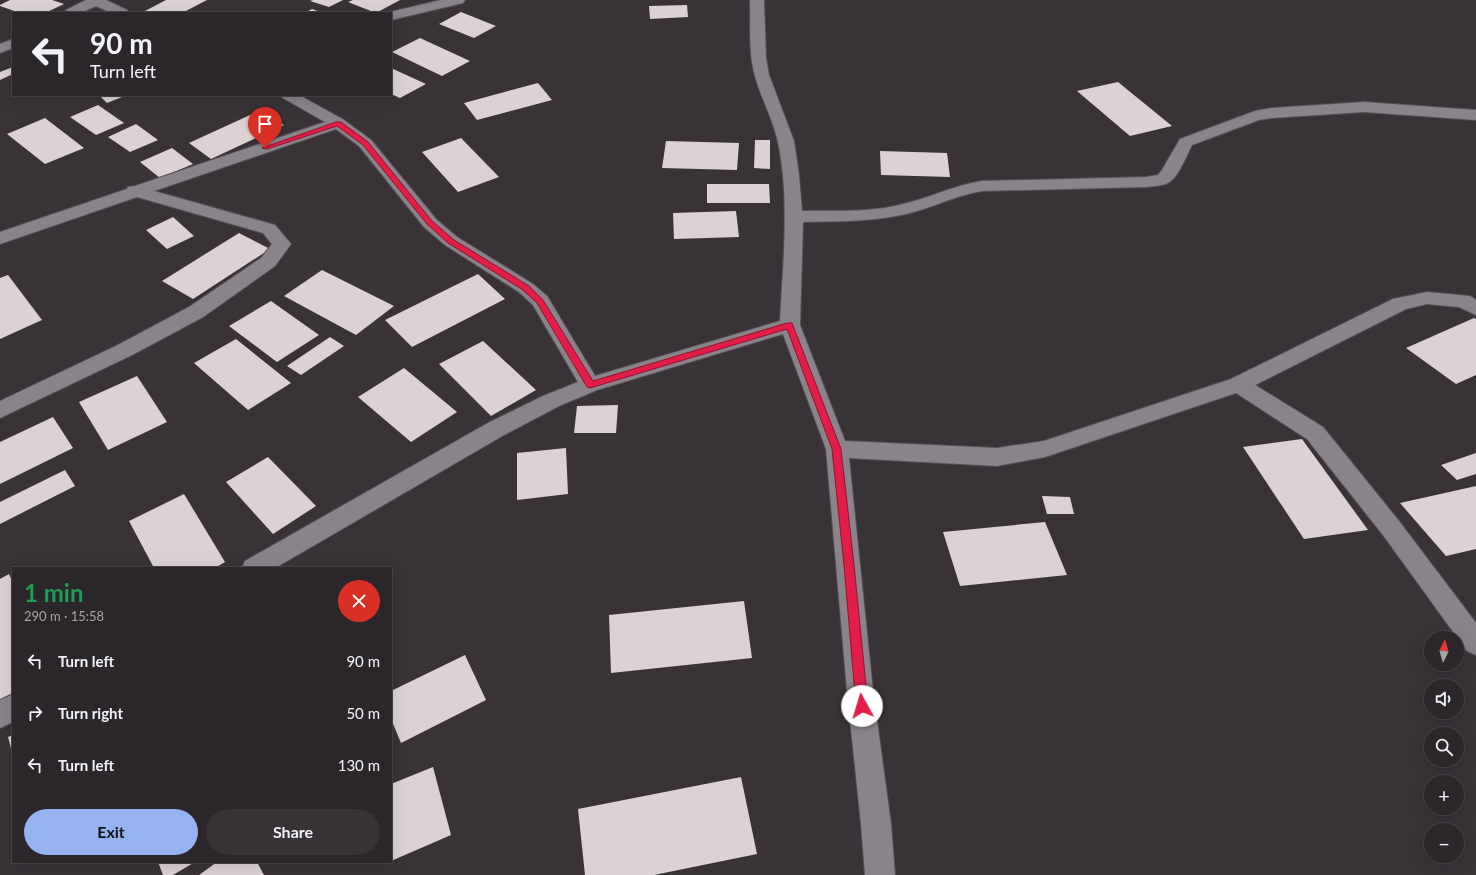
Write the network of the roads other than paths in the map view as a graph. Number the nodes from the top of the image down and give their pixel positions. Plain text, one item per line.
1 (96, 0) edge
2 (458, 0) edge
3 (756, 0) edge
4 (73, 12) edge
5 (120, 12) edge
6 (392, 16) edge
7 (12, 43) edge
8 (0, 49) edge
9 (290, 96) edge
10 (1476, 115) edge
11 (338, 123) junction
12 (134, 192) junction
13 (794, 217) junction
14 (0, 238) edge
15 (1476, 308) edge
16 (790, 325) junction
17 (1238, 384) junction
18 (590, 385) junction
19 (0, 410) edge
20 (837, 449) junction
21 (256, 567) edge
22 (1476, 643) edge
23 (12, 708) edge
24 (0, 715) edge
25 (880, 875) edge

1 - 4 street
1 - 5 street
2 - 6 street
3 - 13 street
7 - 8 street
9 - 11 street
10 - 13 street
11 - 12 street
11 - 18 street
12 - 14 street
12 - 19 street
13 - 16 street
15 - 17 street
16 - 18 street
16 - 20 street
17 - 20 street
17 - 22 street
18 - 21 street
20 - 25 street
23 - 24 street

